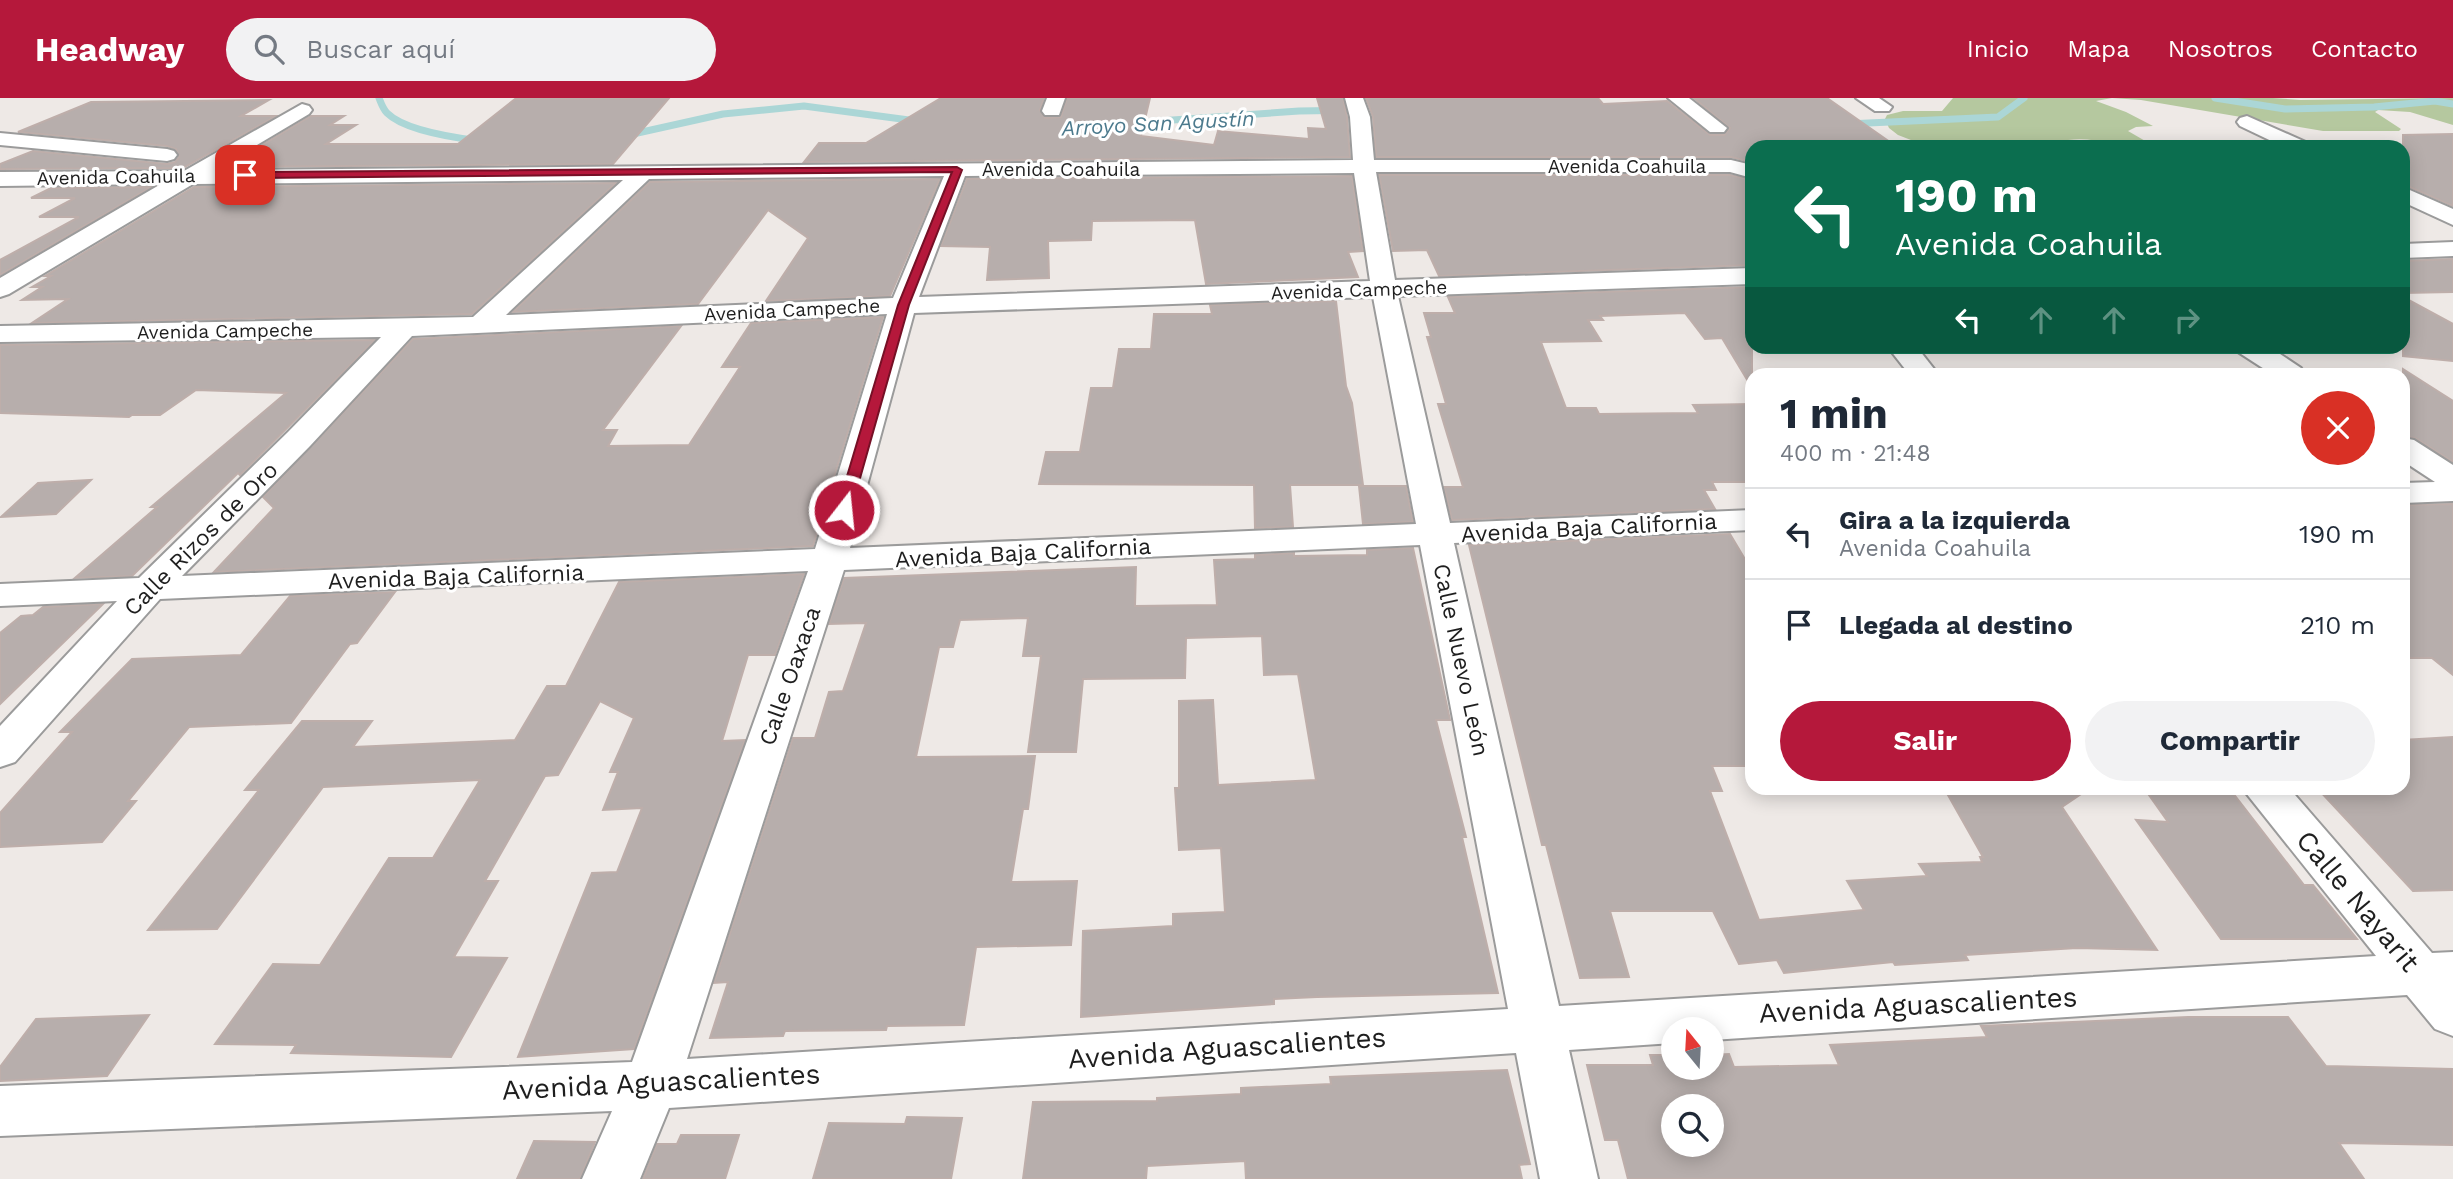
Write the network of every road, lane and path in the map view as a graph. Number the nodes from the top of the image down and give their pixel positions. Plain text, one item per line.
1 (1676, 98) edge
2 (1356, 106) edge
3 (302, 110) dead end
4 (2247, 122) dead end
5 (1717, 128) dead end
6 (0, 139) edge
7 (2286, 140) edge
8 (218, 160) junction
9 (1364, 166) junction
10 (957, 170) junction
11 (1745, 170) edge
12 (644, 172) junction
13 (192, 176) junction
14 (0, 178) edge
15 (2410, 197) edge
16 (2453, 218) edge
17 (2453, 249) edge
18 (2410, 251) edge
19 (1745, 276) edge
20 (0, 289) edge
21 (1384, 289) junction
22 (903, 305) junction
23 (482, 323) junction
24 (404, 328) junction
25 (0, 334) edge
26 (1908, 354) edge
27 (2260, 354) edge
28 (1919, 368) edge
29 (2282, 368) edge
30 (2410, 452) edge
31 (2453, 480) edge
32 (2453, 491) edge
33 (2410, 493) edge
34 (1745, 520) edge
35 (1435, 534) junction
36 (829, 561) junction
37 (148, 590) junction
38 (0, 595) edge
39 (0, 752) edge
40 (2271, 795) edge
41 (2436, 973) edge
42 (2453, 1014) edge
43 (1538, 1028) junction
44 (651, 1085) junction
45 (0, 1111) edge
46 (611, 1179) edge
47 (1569, 1179) edge

1 - 5 street
2 - 9 street, Calle Nuevo León
3 - 8 street
4 - 7 street
6 - 8 street
8 - 13 street
9 - 10 street, Avenida Coahuila
9 - 11 street, Avenida Coahuila
9 - 21 street, Calle Nuevo León
10 - 12 street, Avenida Coahuila
10 - 22 street, Calle Oaxaca
12 - 13 street, Avenida Coahuila
12 - 23 street
13 - 14 street, Avenida Coahuila
13 - 20 street
15 - 16 street
17 - 18 street
19 - 21 street, Avenida Campeche
21 - 22 street, Avenida Campeche
21 - 35 street, Calle Nuevo León
22 - 23 street, Avenida Campeche
22 - 36 street, Calle Oaxaca
23 - 24 street, Avenida Campeche
24 - 25 street, Avenida Campeche
24 - 37 street, Calle Rizos de Oro
26 - 28 street
27 - 29 street
30 - 31 street
32 - 33 street
34 - 35 street, Avenida Baja California
35 - 36 street, Avenida Baja California
35 - 43 street, Calle Nuevo León
36 - 37 street, Avenida Baja California
36 - 44 street, Calle Oaxaca
37 - 38 street, Avenida Baja California
37 - 39 street, Calle Rizos de Oro
40 - 41 street, Calle Nayarit
41 - 42 street, Calle Nayarit
41 - 43 street, Avenida Aguascalientes
43 - 44 street, Avenida Aguascalientes
43 - 47 street, Calle Nuevo León
44 - 45 street, Avenida Aguascalientes
44 - 46 street, Calle Oaxaca

